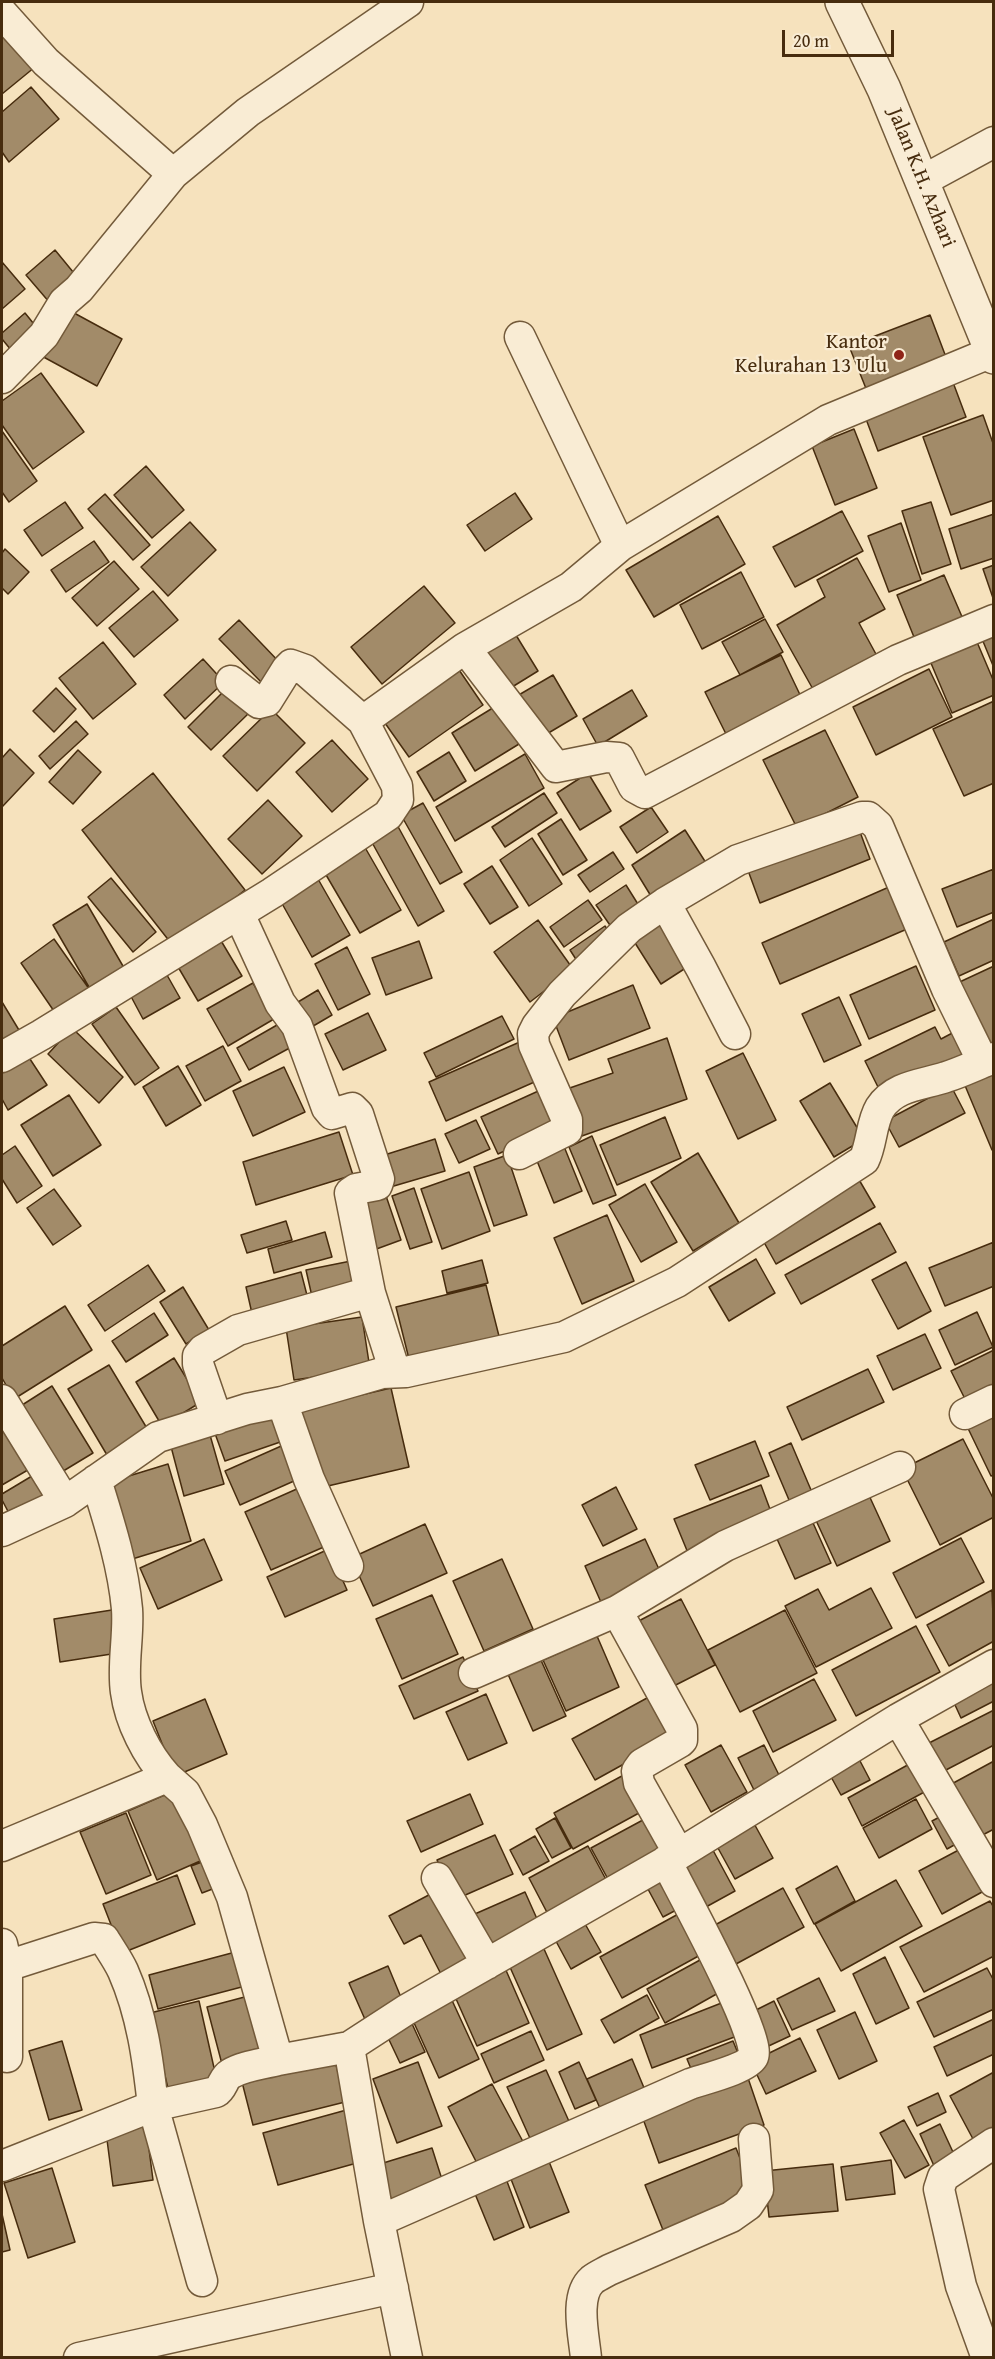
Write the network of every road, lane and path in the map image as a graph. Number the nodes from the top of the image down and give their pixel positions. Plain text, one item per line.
1 (408, 2) edge
2 (2, 13) edge
3 (848, 13) edge
4 (993, 142) edge
5 (173, 174) junction
6 (922, 181) junction
7 (520, 337) dead end
8 (992, 354) edge
9 (7, 361) edge
10 (620, 546) junction
11 (993, 620) edge
12 (465, 648) junction
13 (231, 681) dead end
14 (363, 721) junction
15 (664, 903) junction
16 (239, 914) junction
17 (735, 1034) dead end
18 (2, 1057) edge
19 (988, 1060) edge
20 (519, 1154) dead end
21 (370, 1293) junction
22 (395, 1372) junction
23 (993, 1400) edge
24 (2, 1401) edge
25 (282, 1402) junction
26 (965, 1414) dead end
27 (217, 1419) junction
28 (900, 1467) dead end
29 (96, 1480) junction
30 (65, 1502) junction
31 (2, 1531) edge
32 (348, 1566) dead end
33 (617, 1611) junction
34 (993, 1665) edge
35 (474, 1673) dead end
36 (898, 1719) junction
37 (167, 1777) junction
38 (2, 1846) edge
39 (672, 1858) junction
40 (437, 1878) dead end
41 (993, 1882) edge
42 (4, 1955) edge
43 (487, 1964) junction
44 (349, 2047) junction
45 (7, 2057) dead end
46 (278, 2060) junction
47 (153, 2106) junction
48 (754, 2139) dead end
49 (993, 2143) edge
50 (2, 2166) edge
51 (379, 2221) junction
52 (202, 2281) dead end
53 (393, 2288) junction
54 (79, 2358) edge
55 (406, 2358) edge
56 (586, 2358) edge
57 (987, 2358) edge

1 - 5 street
2 - 5 street
3 - 6 street, Jalan K.H. Azhari
4 - 6 street
5 - 9 street
6 - 8 street, Jalan K.H. Azhari
7 - 10 street
8 - 10 street
10 - 12 street
11 - 12 street
12 - 14 street
13 - 14 street
14 - 16 street
15 - 17 street
15 - 19 street
15 - 20 street
16 - 18 street
16 - 21 street
19 - 22 street
21 - 22 street
21 - 27 street
22 - 25 street
23 - 26 street
24 - 30 street
25 - 27 street
25 - 32 street
27 - 29 street
28 - 33 street
29 - 30 street
29 - 37 street
30 - 31 street
33 - 35 street
33 - 39 street
34 - 36 street
36 - 39 street
36 - 41 street
37 - 38 street
37 - 46 street
39 - 43 street
39 - 51 street
40 - 43 street
42 - 45 street
42 - 47 street
43 - 44 street
44 - 46 street
44 - 51 street
46 - 47 street
47 - 50 street
47 - 52 street
48 - 56 street
49 - 57 street
51 - 53 street
53 - 54 street
53 - 55 street

